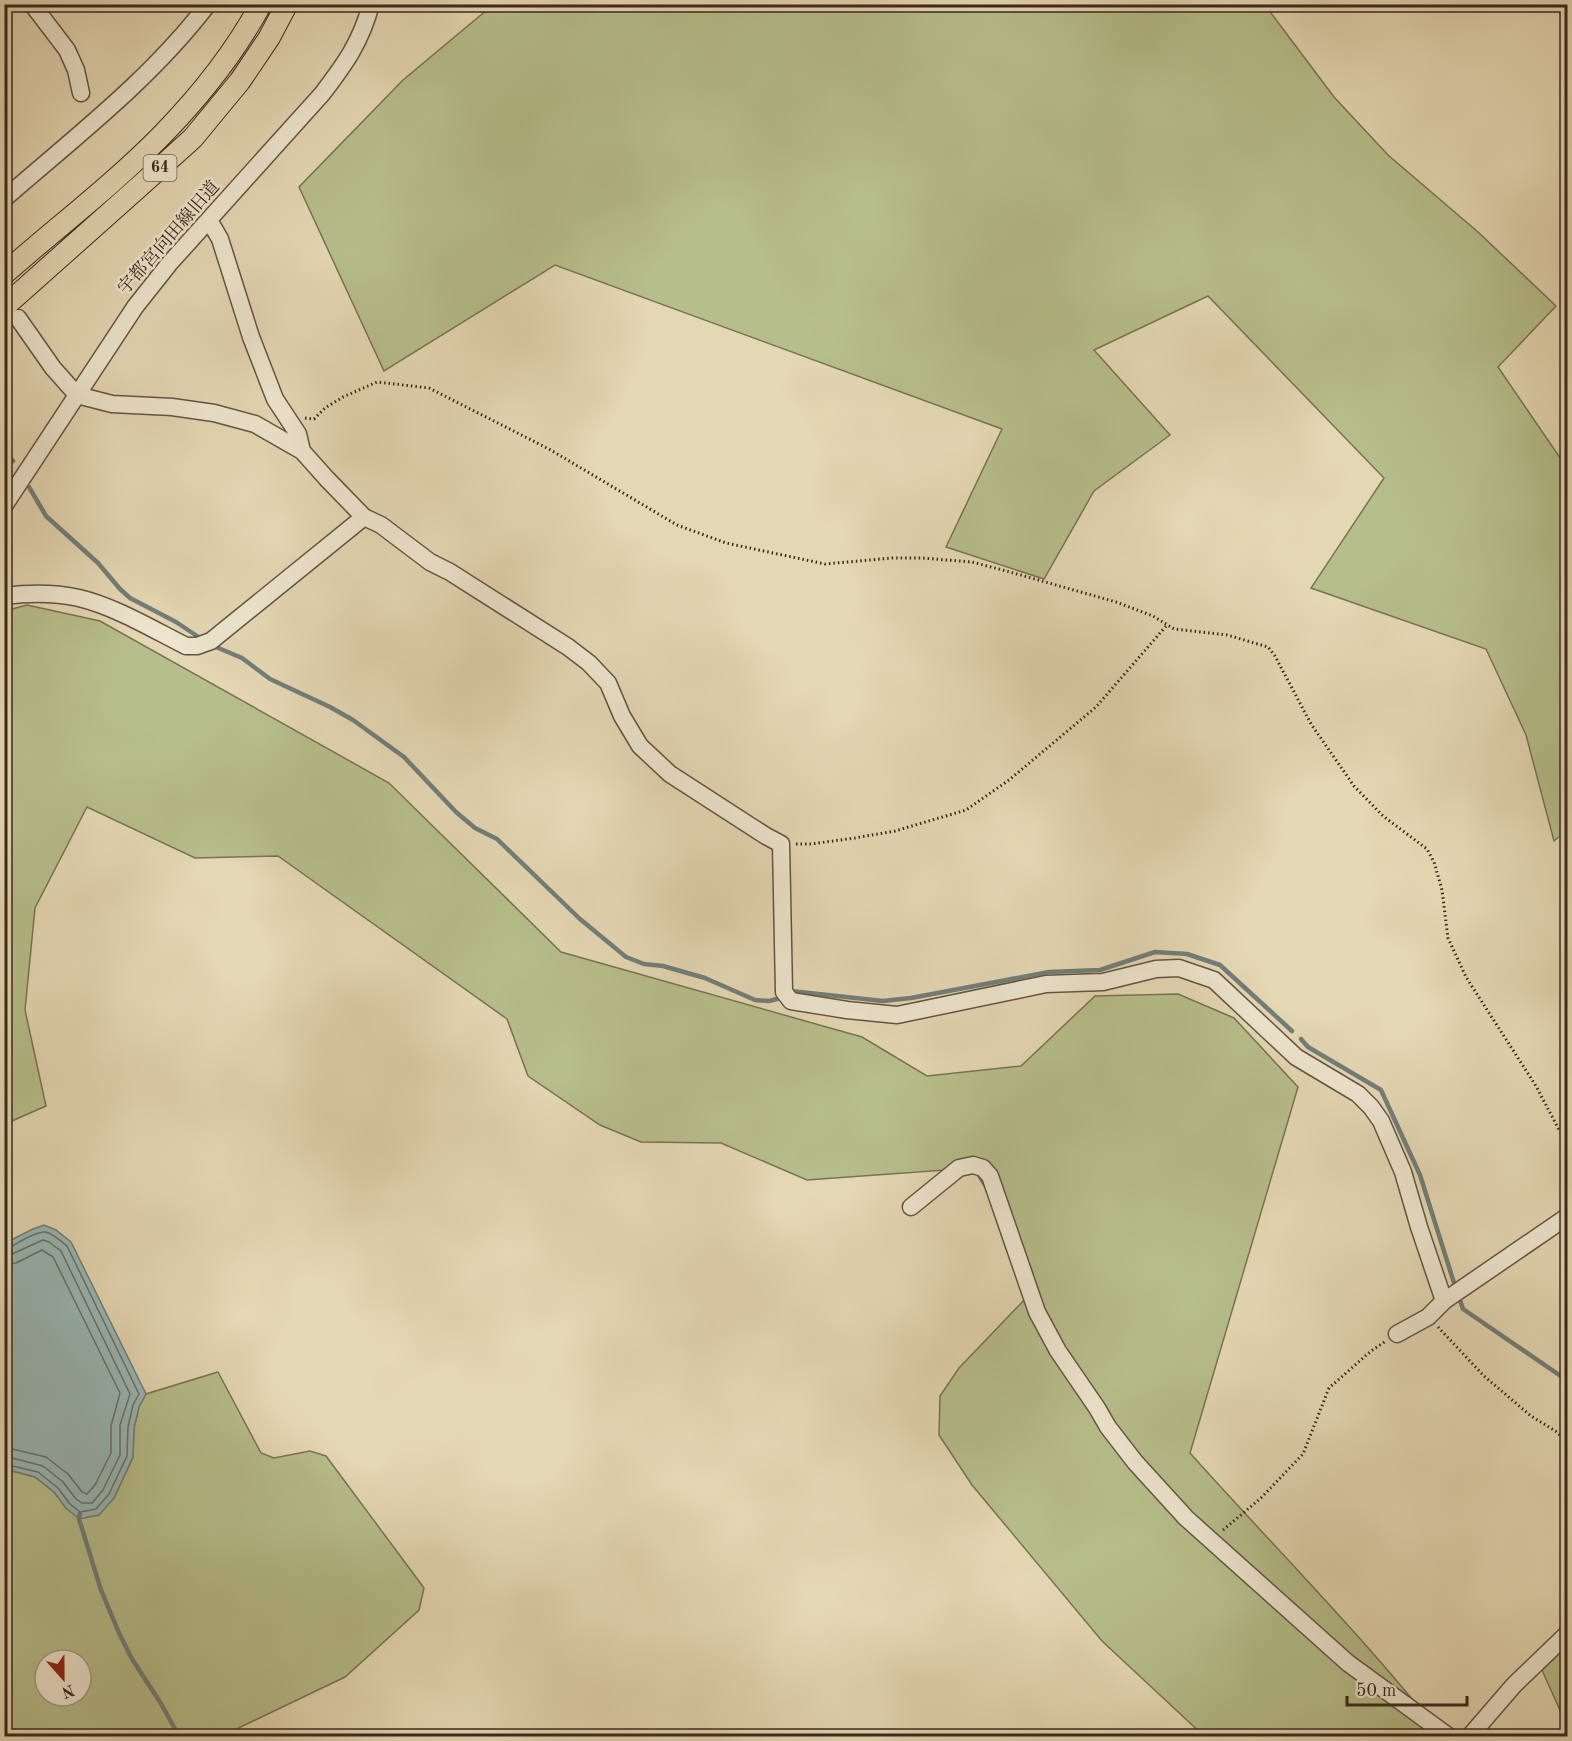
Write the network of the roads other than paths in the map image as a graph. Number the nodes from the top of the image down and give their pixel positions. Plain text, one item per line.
1 (32, 4) edge
2 (208, 4) edge
3 (261, 4) edge
4 (287, 4) edge
5 (371, 4) edge
6 (81, 93) dead end
7 (4, 199) edge
8 (209, 220) junction
9 (4, 274) edge
10 (11, 312) edge
11 (77, 395) junction
12 (302, 451) junction
13 (4, 506) edge
14 (364, 517) junction
15 (4, 596) edge
16 (912, 1207) dead end
17 (1568, 1216) edge
18 (1444, 1301) junction
19 (1397, 1334) road end
20 (1568, 1633) edge
21 (1448, 1737) edge
22 (1470, 1737) edge

1 - 6 street
2 - 7 street
3 - 9 main road, 64
4 - 10 main road, 64
5 - 8 street, 宇都宮向田線旧道
8 - 11 street, 宇都宮向田線旧道
8 - 12 street
10 - 11 street
11 - 12 street
11 - 13 street, 宇都宮向田線旧道
12 - 14 street
14 - 15 street
14 - 18 street
16 - 21 street
17 - 18 street
18 - 19 street
20 - 22 street

